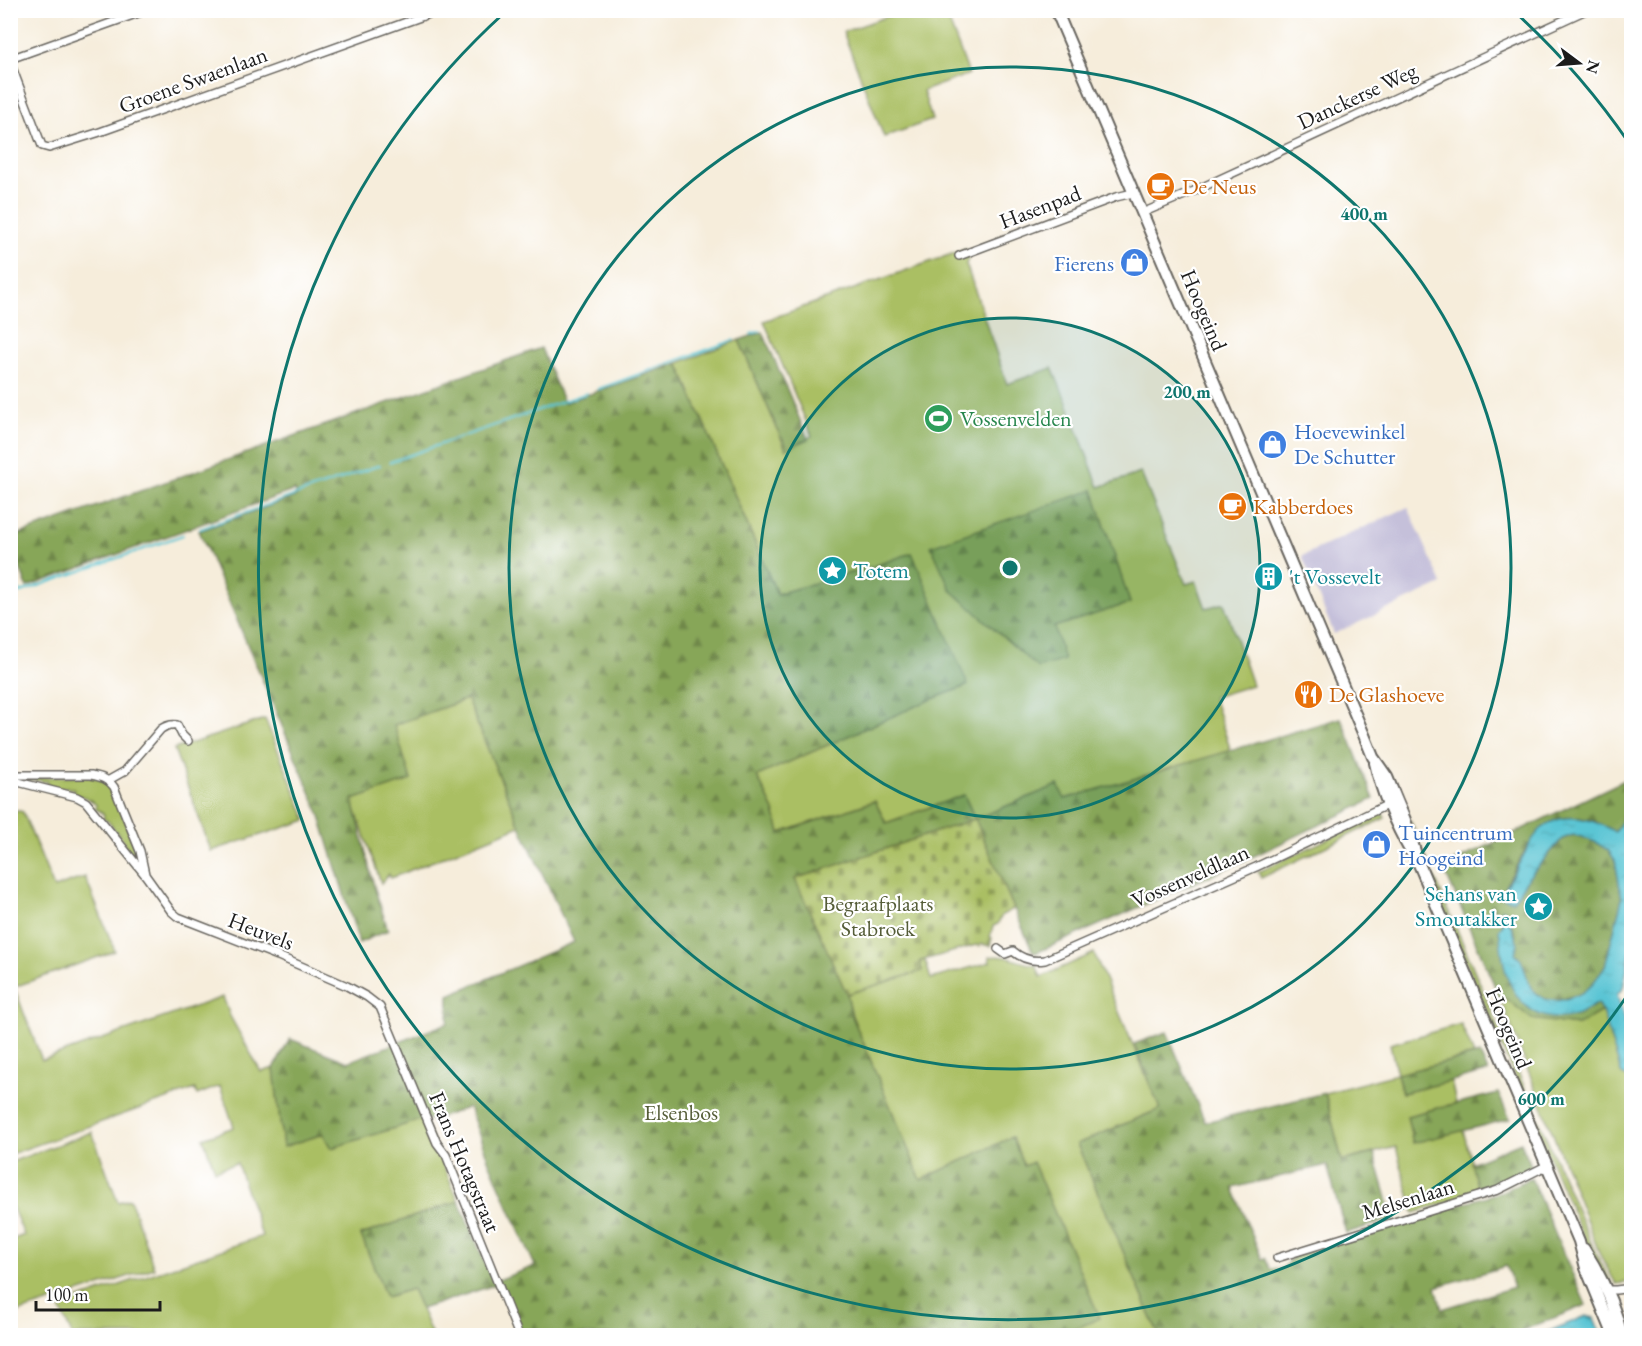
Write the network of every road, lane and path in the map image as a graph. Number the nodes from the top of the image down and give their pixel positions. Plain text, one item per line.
1 (147, 10) edge
2 (440, 10) edge
3 (1056, 10) edge
4 (1586, 10) edge
5 (10, 61) edge
6 (1133, 193) junction
7 (1142, 213) junction
8 (959, 256) dead end
9 (188, 741) dead end
10 (10, 775) edge
11 (10, 780) edge
12 (109, 780) junction
13 (1392, 802) junction
14 (146, 876) junction
15 (998, 949) dead end
16 (377, 1004) joint
17 (1546, 1167) junction
18 (1277, 1258) dead end
19 (1632, 1288) edge
20 (1601, 1292) junction
21 (519, 1335) edge
22 (1614, 1335) edge
23 (1622, 1335) edge

1 - 5 street
2 - 5 street, Groene Swaenlaan
3 - 6 main road, Hoogeind
4 - 7 street, Danckerse Weg
6 - 7 main road, Hoogeind
6 - 8 street, Hasenpad
7 - 13 main road, Hoogeind
9 - 12 street
10 - 12 street
11 - 14 street, Heuvels
12 - 14 street, Heuvels
13 - 15 street, Vossenveldlaan
13 - 17 main road, Hoogeind
14 - 16 street, Heuvels
16 - 21 street, Frans Hotagstraat
17 - 18 street, Melsenlaan
17 - 20 main road, Hoogeind
19 - 20 street
20 - 22 main road
20 - 23 main road

